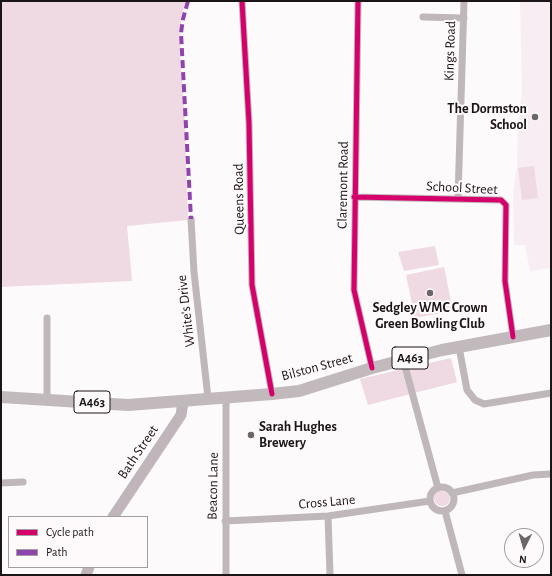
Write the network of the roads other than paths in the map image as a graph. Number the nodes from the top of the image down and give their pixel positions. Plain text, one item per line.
1 (242, 1) edge
2 (358, 1) edge
3 (464, 1) edge
4 (423, 17) dead end
5 (464, 18) junction
6 (354, 197) junction
7 (458, 198) junction
8 (191, 220) dead end
9 (47, 318) dead end
10 (551, 330) edge
11 (513, 337) junction
12 (459, 346) junction
13 (403, 359) junction
14 (372, 368) junction
15 (551, 393) edge
16 (272, 394) junction
17 (1, 397) edge
18 (226, 397) junction
19 (208, 398) junction
20 (46, 399) junction
21 (183, 402) junction
22 (551, 474) edge
23 (23, 482) dead end
24 (1, 483) edge
25 (438, 488) junction
26 (452, 493) junction
27 (430, 501) junction
28 (445, 511) junction
29 (114, 516) edge
30 (328, 516) junction
31 (225, 521) junction
32 (226, 575) edge
33 (330, 575) edge
34 (462, 575) edge

1 - 16 street, Queens Road
2 - 6 street, Claremont Road
3 - 5 street, Kings Road
4 - 5 street
5 - 7 street, Kings Road
6 - 7 street, School Street
6 - 14 street, Claremont Road
7 - 11 street, School Street
8 - 19 street, White's Drive
9 - 20 street
10 - 11 main road, Bilston Street / A463
11 - 12 main road, Bilston Street / A463
12 - 13 main road, Bilston Street / A463
12 - 15 street
13 - 14 main road, Bilston Street / A463
13 - 25 street
14 - 16 main road, Bilston Street / A463
16 - 18 main road, Bilston Street / A463
17 - 20 main road, A463
18 - 19 main road, Bilston Street / A463
18 - 31 street, Beacon Lane
19 - 21 main road, Bilston Street / A463
20 - 21 main road, A463
21 - 29 street, Bath Street
22 - 26 street
23 - 24 street
25 - 26 street
25 - 27 street
26 - 28 street
27 - 28 street
27 - 30 street, Cross Lane
28 - 34 street
30 - 31 street, Cross Lane
30 - 33 street
31 - 32 street, Beacon Lane

